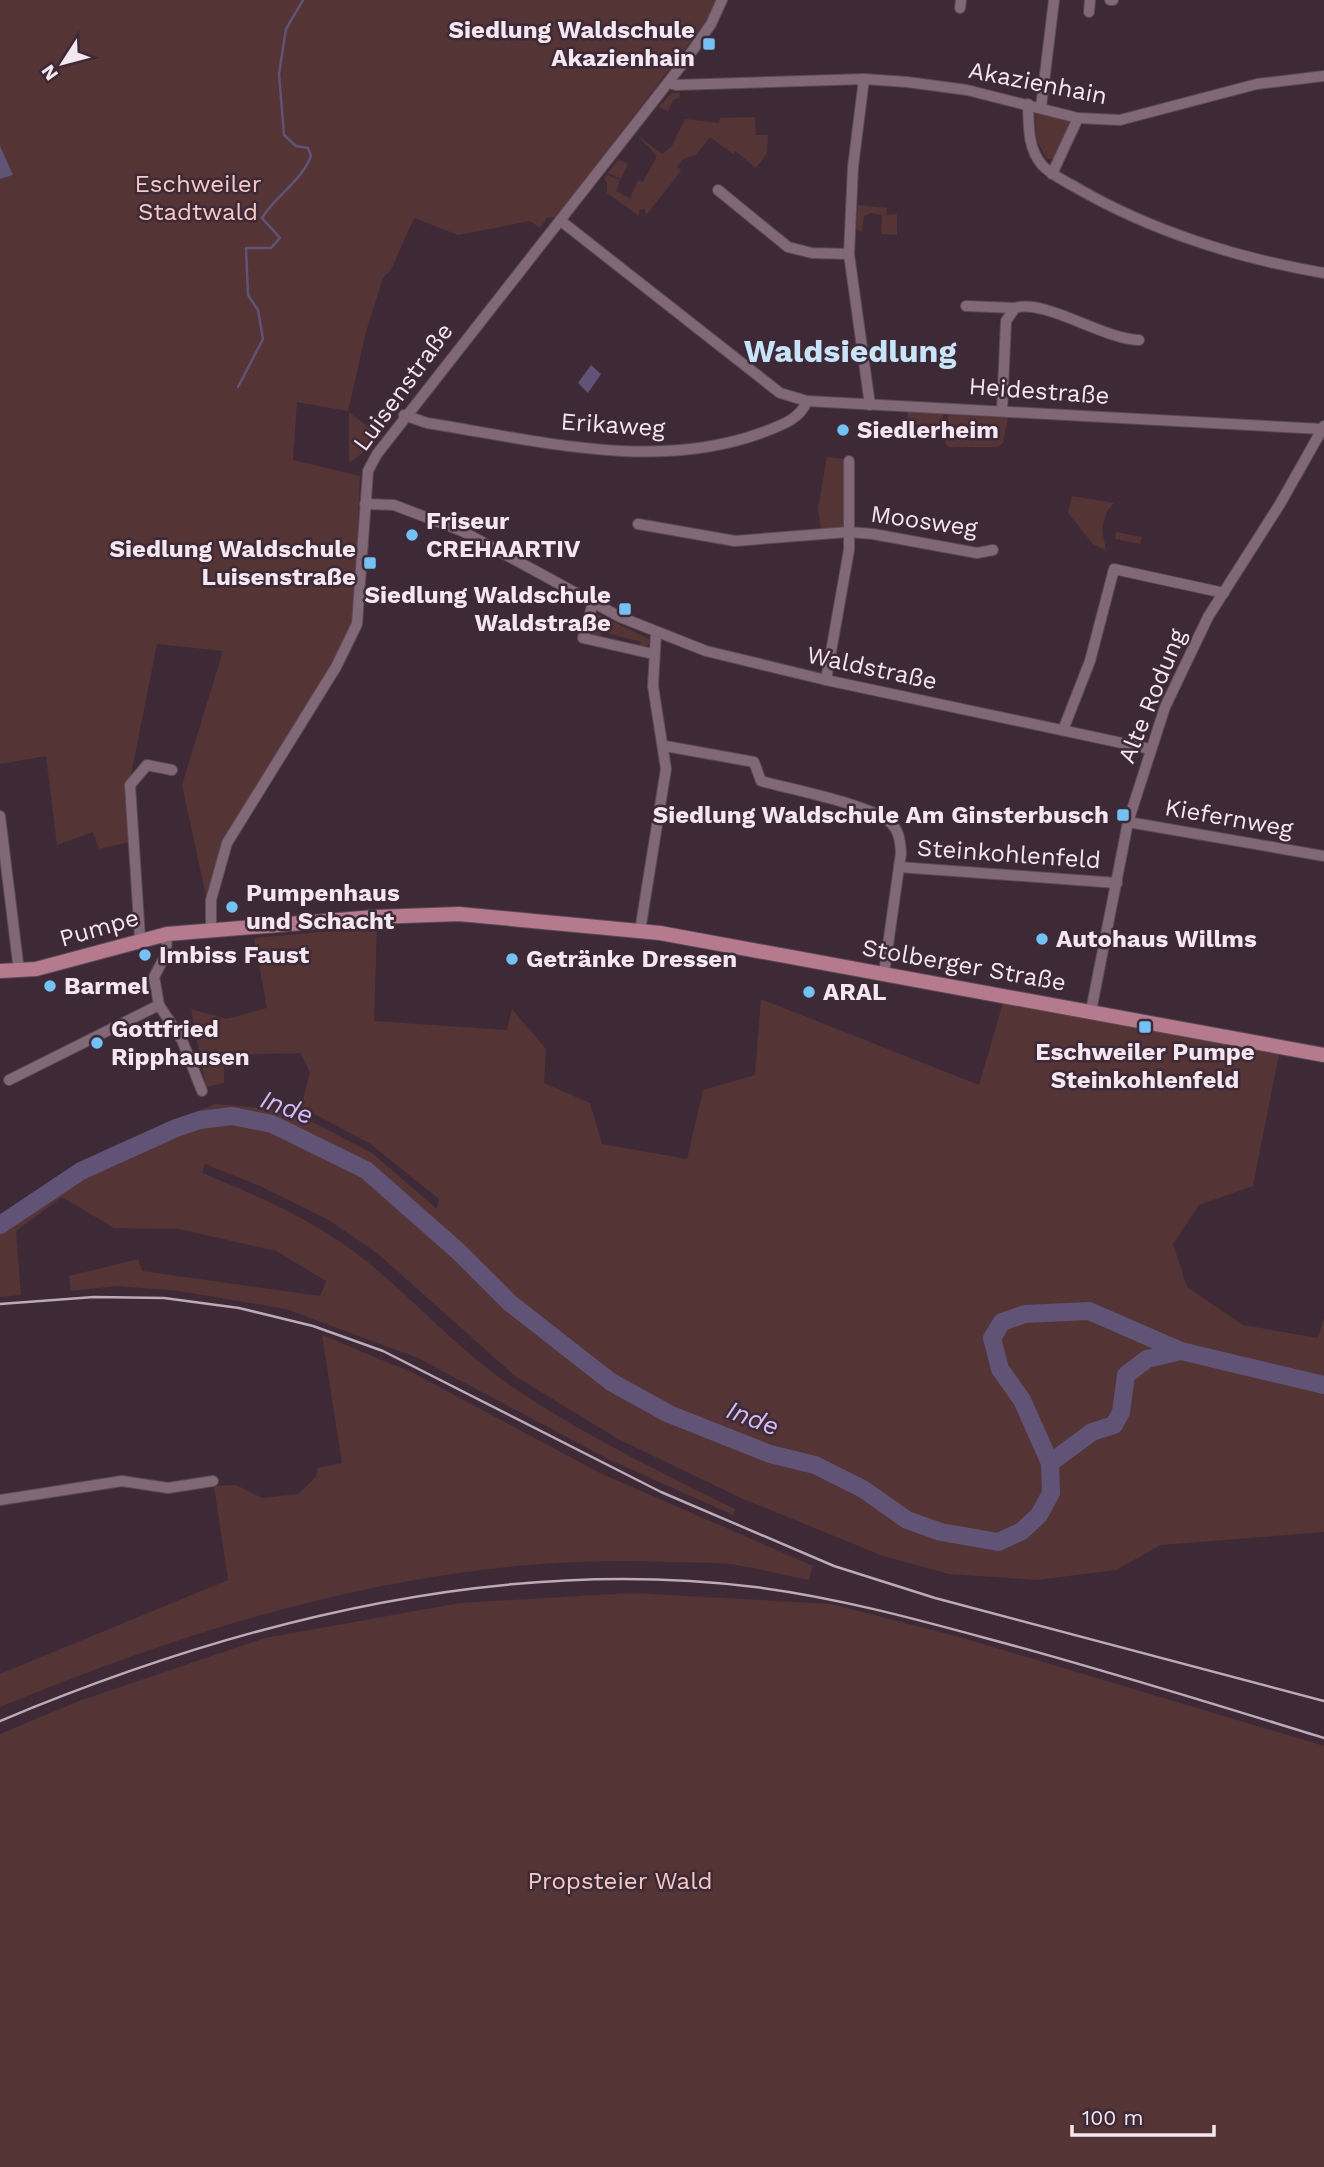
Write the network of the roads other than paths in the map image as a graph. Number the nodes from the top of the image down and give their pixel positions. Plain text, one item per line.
1 (722, 0) edge
2 (1054, 0) edge
3 (1090, 0) edge
4 (1089, 12) dead end
5 (1324, 76) edge
6 (864, 79) junction
7 (668, 83) junction
8 (1028, 103) junction
9 (1041, 107) junction
10 (1078, 118) junction
11 (1052, 174) junction
12 (718, 190) dead end
13 (561, 220) junction
14 (849, 254) junction
15 (1324, 273) edge
16 (966, 306) dead end
17 (1015, 308) junction
18 (1139, 340) dead end
19 (807, 401) junction
20 (870, 405) junction
21 (1002, 411) junction
22 (404, 415) junction
23 (1323, 427) edge
24 (849, 461) dead end
25 (365, 504) junction
26 (638, 524) dead end
27 (848, 532) junction
28 (993, 550) dead end
29 (1224, 593) junction
30 (593, 603) junction
31 (656, 633) junction
32 (653, 654) junction
33 (826, 680) junction
34 (1063, 730) junction
35 (665, 746) junction
36 (1150, 748) junction
37 (172, 770) dead end
38 (0, 816) edge
39 (1128, 822) junction
40 (1324, 856) edge
41 (899, 867) junction
42 (1117, 883) junction
43 (211, 930) junction
44 (640, 931) junction
45 (167, 934) junction
46 (140, 939) junction
47 (0, 971) edge
48 (19, 971) junction
49 (884, 973) junction
50 (159, 1005) junction
51 (1091, 1011) junction
52 (1324, 1055) edge
53 (9, 1080) dead end
54 (202, 1091) dead end
55 (213, 1481) dead end
56 (0, 1500) edge

1 - 7 street, Luisenstraße
2 - 9 street
3 - 4 street
5 - 10 street, Akazienhain
6 - 7 street, Akazienhain
6 - 8 street, Akazienhain
6 - 14 street
7 - 13 street, Luisenstraße
8 - 9 street, Akazienhain
8 - 11 street
9 - 10 street, Akazienhain
10 - 11 street
11 - 15 street
12 - 14 street
13 - 19 street, Heidestraße
13 - 22 street, Luisenstraße
14 - 20 street
16 - 17 street
17 - 18 street
17 - 21 street
19 - 20 street, Heidestraße
19 - 22 street, Erikaweg
20 - 21 street, Heidestraße
21 - 23 street, Heidestraße
22 - 25 street, Luisenstraße
23 - 29 street, Alte Rodung
24 - 27 street, Moosweg
25 - 30 street, Waldstraße
25 - 43 street, Luisenstraße
26 - 27 street, Moosweg
27 - 28 street, Moosweg
27 - 33 street, Moosweg
29 - 34 street
29 - 36 street, Alte Rodung
30 - 31 street, Waldstraße
30 - 32 street
31 - 32 street
31 - 33 street, Waldstraße
32 - 35 street
33 - 34 street, Waldstraße
34 - 36 street, Waldstraße
35 - 41 street
35 - 44 street
36 - 39 street, Alte Rodung
37 - 46 street
38 - 48 street
39 - 40 street, Kiefernweg
39 - 42 street, Alte Rodung
41 - 42 street, Steinkohlenfeld
41 - 49 street
42 - 51 street, Alte Rodung
43 - 44 main road, Stolberger Straße
43 - 45 main road, Pumpe
44 - 49 main road, Stolberger Straße
45 - 46 main road, Pumpe
45 - 50 street
46 - 48 main road, Pumpe
47 - 48 main road, Pumpe
49 - 51 main road, Stolberger Straße
50 - 53 street
50 - 54 street
51 - 52 main road, Stolberger Straße
55 - 56 street

